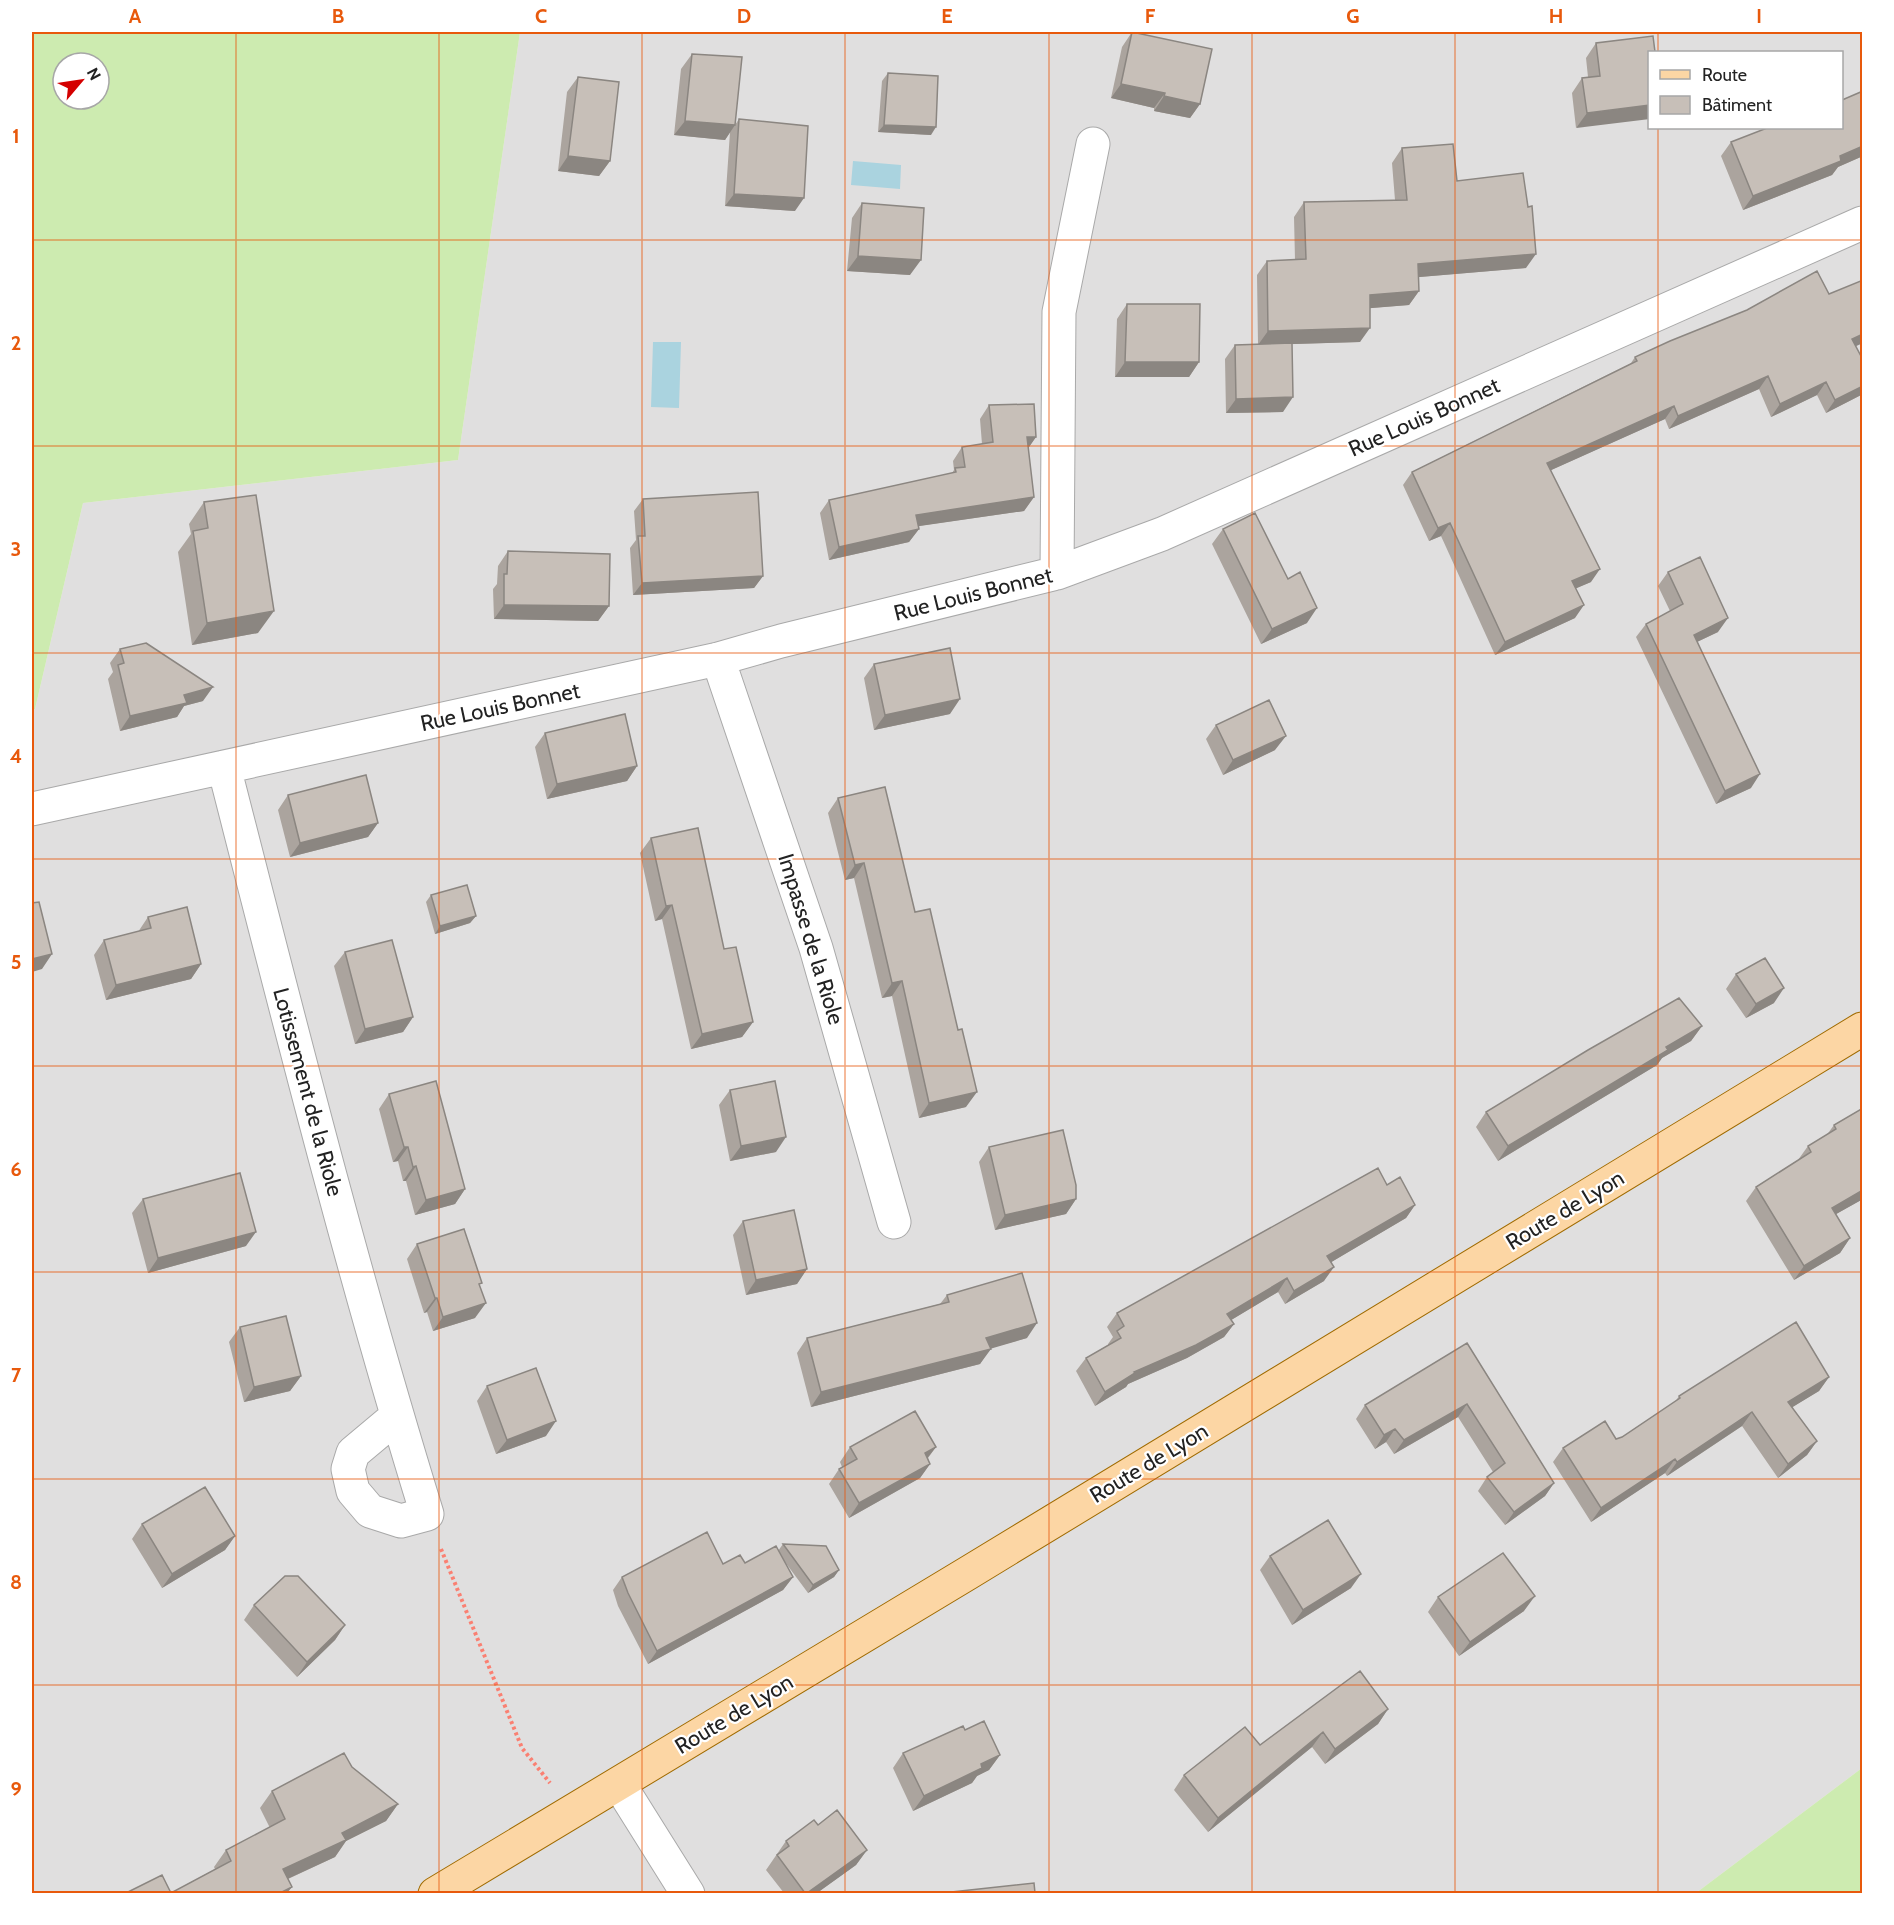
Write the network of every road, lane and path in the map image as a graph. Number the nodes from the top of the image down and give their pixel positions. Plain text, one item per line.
1 (1093, 144) dead end
2 (1863, 223) edge
3 (1057, 573) junction
4 (718, 659) junction
5 (224, 767) junction
6 (32, 809) edge
7 (1863, 1029) edge
8 (894, 1222) dead end
9 (396, 1417) junction
10 (426, 1514) junction
11 (619, 1784) junction
12 (572, 1812) junction
13 (435, 1893) edge
14 (688, 1893) edge

1 - 3 street
2 - 3 street, Rue Louis Bonnet
3 - 4 street, Rue Louis Bonnet
4 - 5 street, Rue Louis Bonnet
4 - 8 street, Impasse de la Riole
5 - 6 street, Rue Louis Bonnet
5 - 9 street, Lotissement de la Riole
7 - 11 main road, Route de Lyon
9 - 10 street, Lotissement de la Riole
9 - 10 street
10 - 12 path
11 - 12 main road, Route de Lyon
11 - 14 street
12 - 13 main road, Route de Lyon

